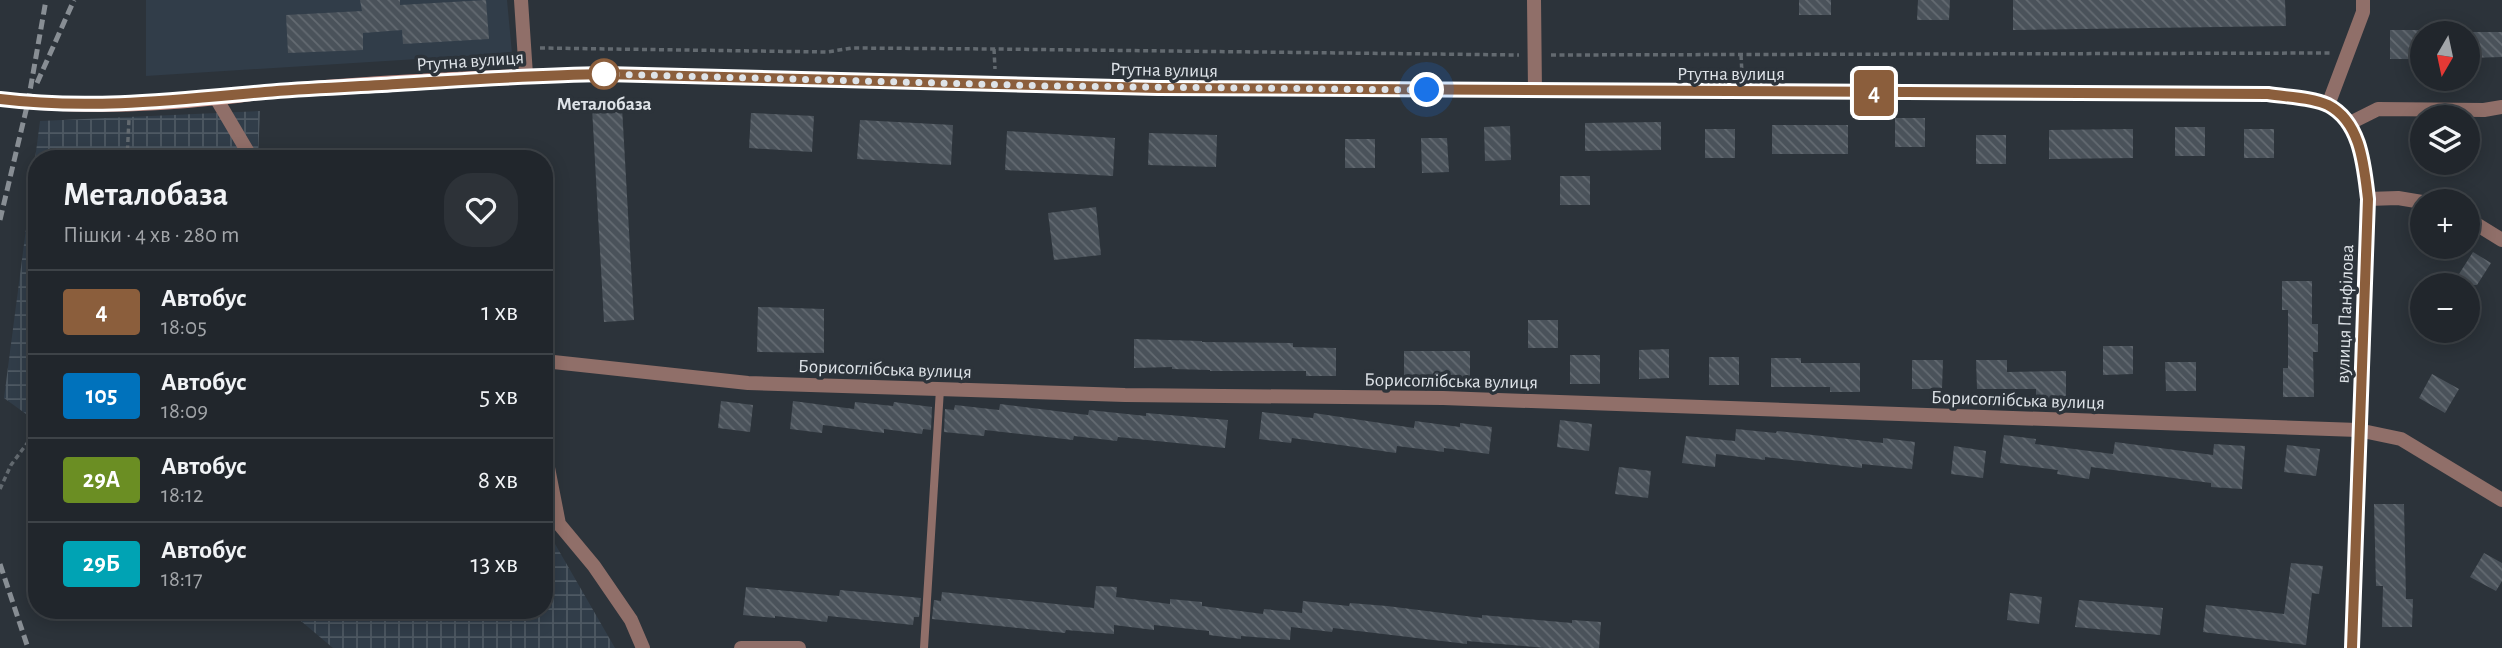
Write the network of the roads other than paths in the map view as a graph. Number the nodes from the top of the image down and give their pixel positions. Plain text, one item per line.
1 (521, 0) edge
2 (1534, 0) edge
3 (2363, 0) edge
4 (526, 75) junction
5 (1535, 91) junction
6 (216, 98) junction
7 (0, 99) edge
8 (2328, 105) junction
9 (2502, 107) edge
10 (2348, 124) junction
11 (246, 150) edge
12 (2368, 199) junction
13 (2410, 200) edge
14 (2480, 226) edge
15 (2502, 240) edge
16 (553, 362) edge
17 (940, 389) junction
18 (2358, 430) junction
19 (553, 493) edge
20 (2502, 500) edge
21 (643, 648) edge
22 (741, 648) edge
23 (799, 648) edge
24 (924, 648) edge
25 (2352, 648) edge

1 - 4 street
2 - 5 street
3 - 8 street
4 - 5 main road, Ртутна вулиця
4 - 6 main road, Ртутна вулиця
5 - 8 main road, Ртутна вулиця
6 - 7 main road, Ртутна вулиця
6 - 11 street
8 - 10 main road, вулиця Панфілова
9 - 10 street
10 - 12 main road, вулиця Панфілова
12 - 13 street
12 - 18 main road, вулиця Панфілова
14 - 15 street
16 - 17 street, Борисоглібська вулиця
17 - 18 street, Борисоглібська вулиця
17 - 24 lane
18 - 20 street, Борисоглібська вулиця
18 - 25 main road, вулиця Панфілова
19 - 21 street
22 - 23 street

